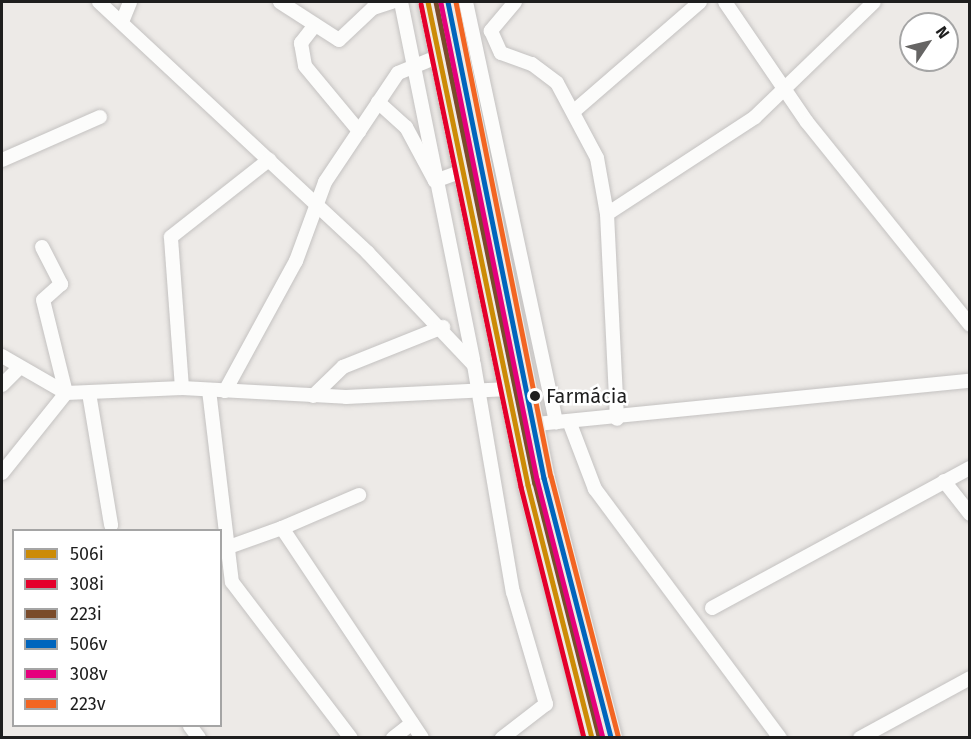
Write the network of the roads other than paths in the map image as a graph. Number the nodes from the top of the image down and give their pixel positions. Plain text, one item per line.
1 (99, 2) edge
2 (130, 2) edge
3 (280, 2) edge
4 (392, 2) edge
5 (401, 2) edge
6 (428, 2) edge
7 (448, 2) edge
8 (466, 2) edge
9 (514, 2) edge
10 (700, 2) edge
11 (725, 2) edge
12 (874, 2) edge
13 (370, 5) edge
14 (122, 22) junction
15 (315, 25) junction
16 (465, 41) junction
17 (501, 53) junction
18 (439, 56) junction
19 (416, 64) junction
20 (784, 91) junction
21 (378, 102) junction
22 (573, 112) junction
23 (100, 117) dead end
24 (359, 130) junction
25 (2, 159) edge
26 (269, 160) junction
27 (463, 171) junction
28 (435, 181) junction
29 (317, 205) junction
30 (607, 214) junction
31 (42, 247) dead end
32 (969, 325) edge
33 (443, 327) junction
34 (2, 356) edge
35 (474, 365) junction
36 (18, 369) junction
37 (969, 381) edge
38 (2, 385) edge
39 (182, 388) junction
40 (508, 389) junction
41 (208, 390) junction
42 (478, 390) junction
43 (225, 391) junction
44 (66, 393) junction
45 (89, 393) junction
46 (313, 396) junction
47 (616, 419) junction
48 (554, 423) junction
49 (969, 468) edge
50 (2, 473) edge
51 (944, 482) junction
52 (359, 495) dead end
53 (969, 514) edge
54 (111, 525) dead end
55 (282, 528) junction
56 (225, 556) edge
57 (712, 608) dead end
58 (969, 678) edge
59 (412, 723) junction
60 (877, 734) edge
61 (351, 738) edge
62 (393, 738) edge
63 (422, 738) edge
64 (502, 738) edge
65 (592, 738) edge
66 (611, 738) edge
67 (780, 738) edge
68 (860, 738) edge

1 - 14 street
2 - 14 street
3 - 15 street
4 - 13 street
5 - 19 street
6 - 18 main road
7 - 16 main road
8 - 16 street
9 - 17 street
10 - 22 street
11 - 20 street
12 - 20 street
13 - 15 street
14 - 26 street
15 - 24 street
16 - 17 street
16 - 48 main road
17 - 22 street
18 - 19 street
18 - 27 main road
19 - 21 street
19 - 28 street
20 - 30 street
20 - 32 street
21 - 24 street
21 - 28 street
22 - 30 street
23 - 25 street
24 - 29 street
26 - 29 street
26 - 39 street
27 - 28 street
27 - 40 main road
28 - 35 street
29 - 33 street
29 - 43 street
30 - 47 street
31 - 44 street
33 - 35 street
33 - 46 street
34 - 36 street
35 - 42 street
36 - 38 street
36 - 44 street
37 - 47 street
39 - 41 street
39 - 45 street
40 - 42 street
40 - 65 main road
41 - 43 street
41 - 56 street
42 - 46 street
42 - 64 street
43 - 46 street
44 - 45 street
44 - 50 street
45 - 54 street
47 - 48 street
48 - 66 main road
48 - 67 street
49 - 51 street
51 - 53 street
51 - 57 street
52 - 55 street
55 - 56 street
55 - 59 street
56 - 61 street
58 - 60 street
59 - 62 street
59 - 63 street
60 - 68 street

